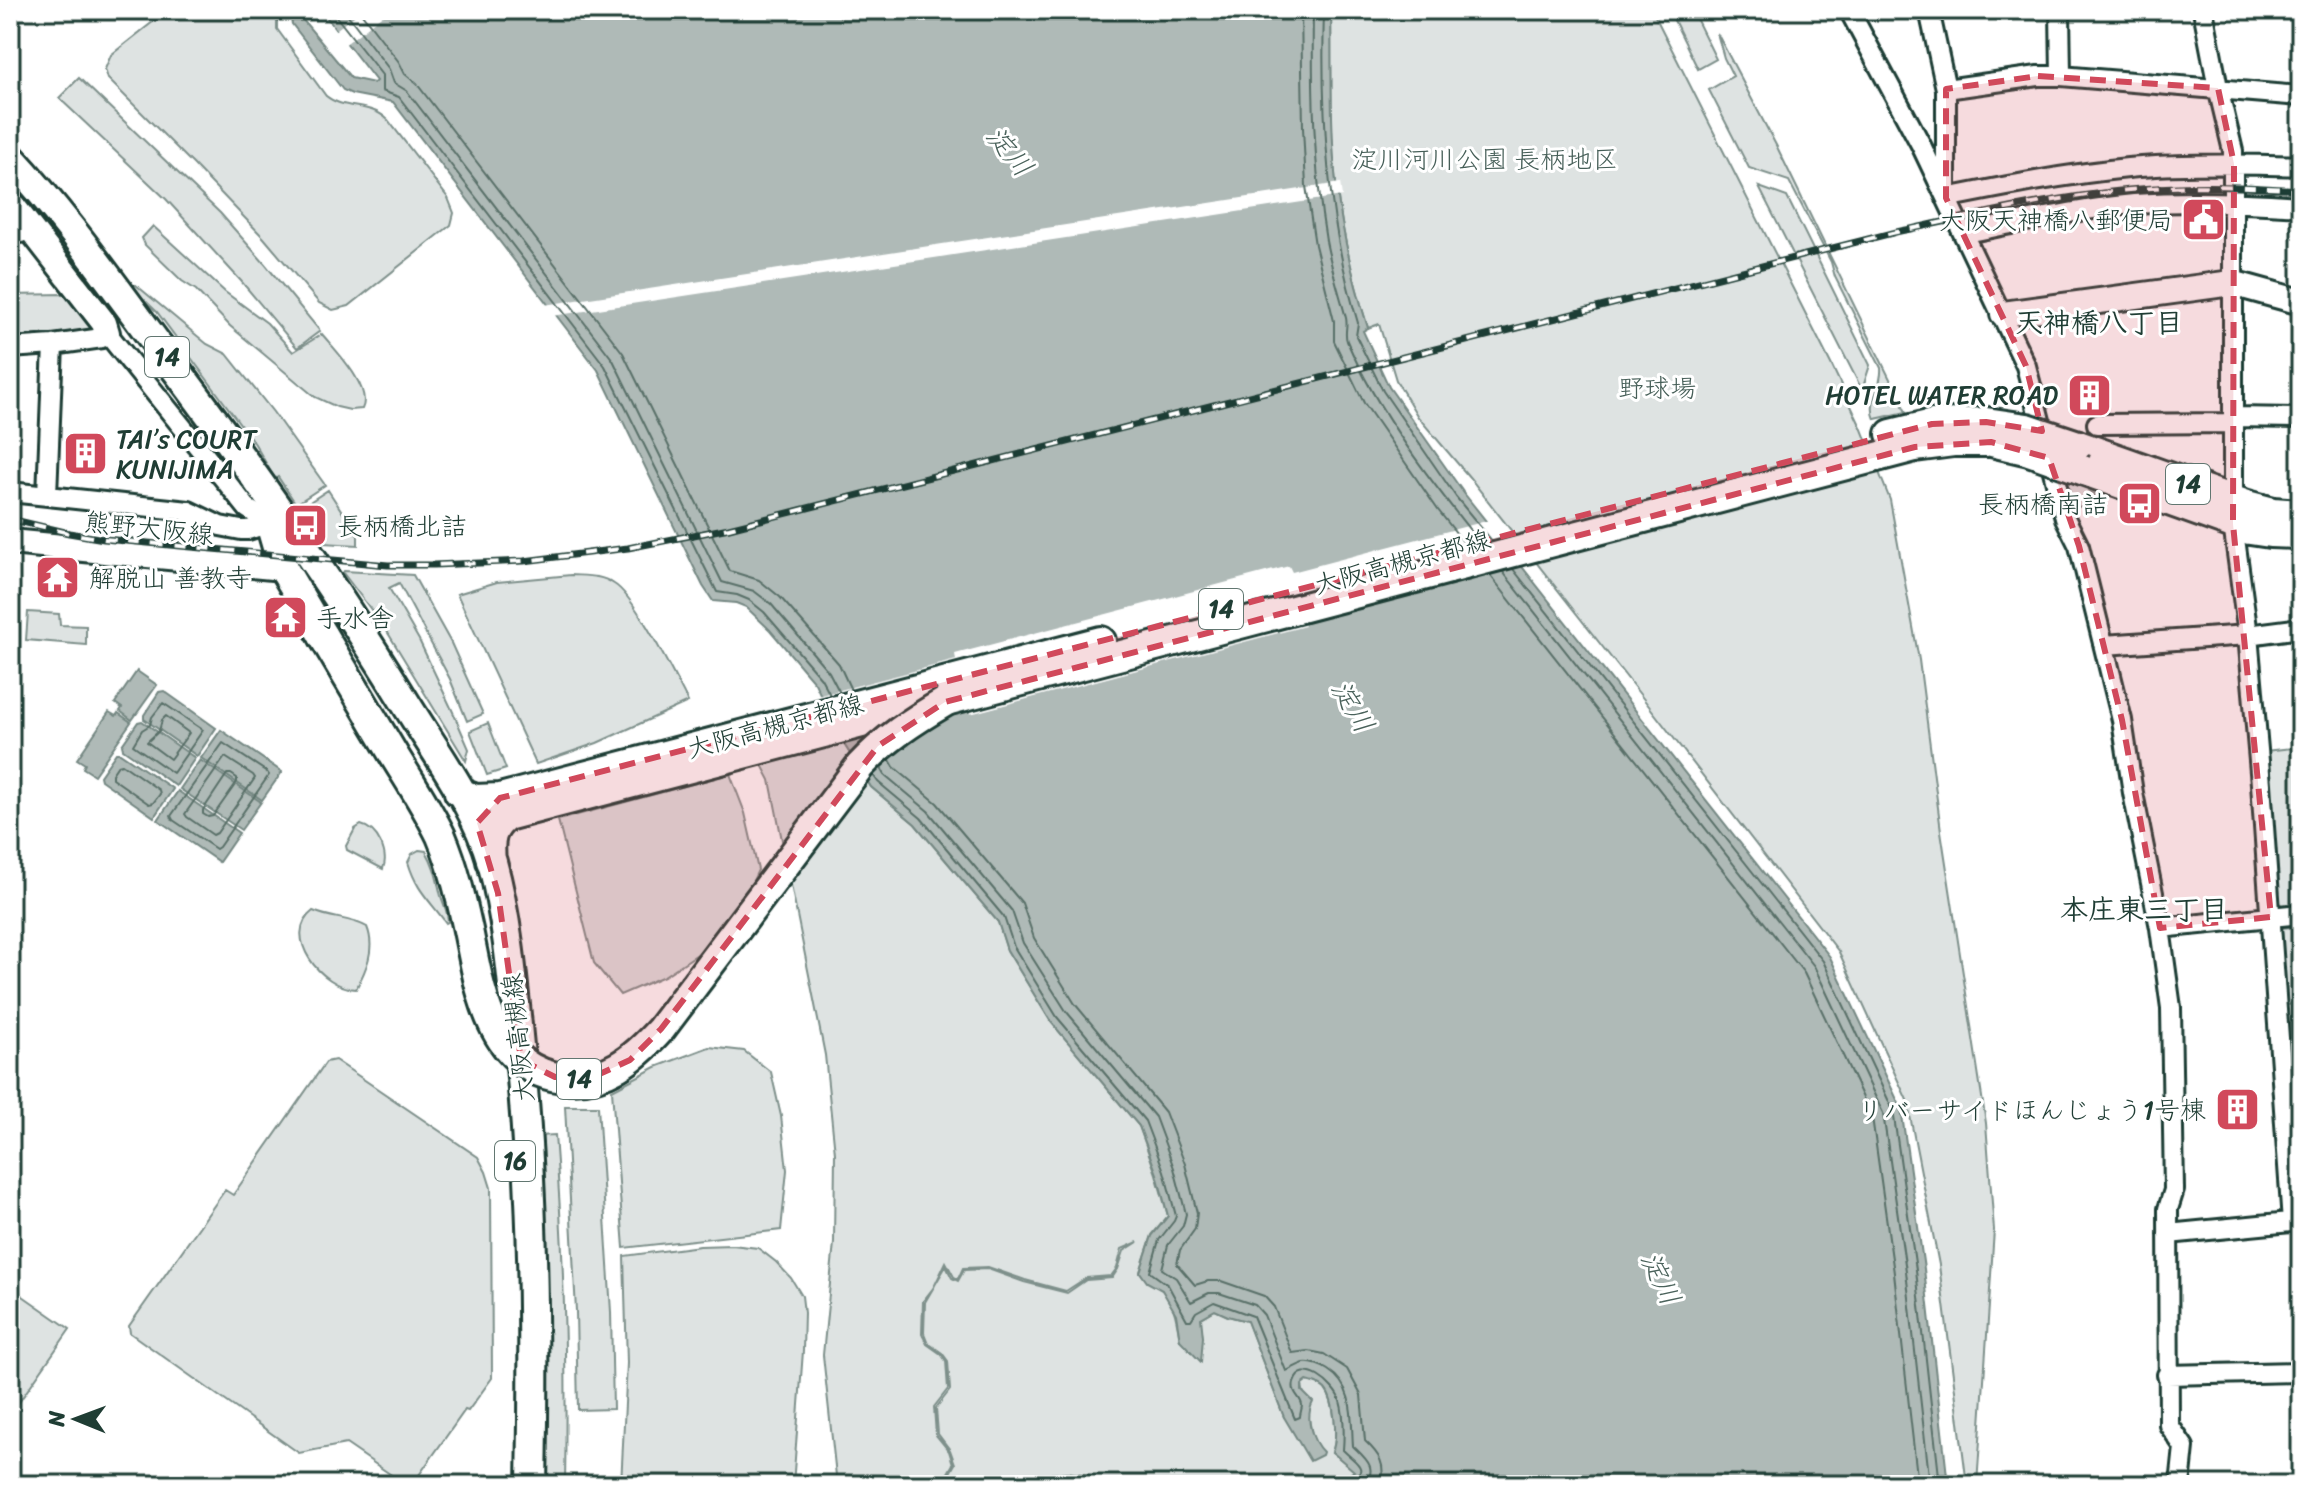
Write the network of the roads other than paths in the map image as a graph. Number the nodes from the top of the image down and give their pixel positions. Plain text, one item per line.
1 (1849, 10) edge
2 (1929, 10) edge
3 (2060, 10) edge
4 (2203, 10) edge
5 (2061, 76) junction
6 (2218, 88) junction
7 (1946, 89) junction
8 (2301, 96) edge
9 (10, 157) edge
10 (2301, 166) edge
11 (2234, 168) junction
12 (10, 180) edge
13 (2232, 197) junction
14 (1946, 198) junction
15 (10, 202) edge
16 (2301, 206) edge
17 (20, 229) edge
18 (1964, 233) junction
19 (2232, 283) junction
20 (135, 298) dead end
21 (2301, 302) edge
22 (2003, 314) junction
23 (107, 333) junction
24 (53, 345) junction
25 (10, 348) edge
26 (2301, 418) edge
27 (2234, 420) junction
28 (2097, 424) dead end
29 (1945, 432) junction
30 (10, 492) edge
31 (47, 495) junction
32 (269, 495) junction
33 (2233, 512) junction
34 (194, 514) junction
35 (2301, 514) edge
36 (270, 523) junction
37 (2301, 534) edge
38 (10, 542) edge
39 (188, 560) junction
40 (283, 568) junction
41 (2301, 628) edge
42 (2248, 635) junction
43 (2104, 645) junction
44 (945, 702) junction
45 (459, 792) junction
46 (504, 807) junction
47 (473, 832) junction
48 (491, 861) junction
49 (2301, 914) edge
50 (2271, 917) junction
51 (2160, 928) junction
52 (2297, 1221) edge
53 (2168, 1234) junction
54 (2301, 1372) edge
55 (2167, 1375) junction
56 (520, 1485) edge
57 (532, 1485) edge
58 (2180, 1485) edge

1 - 14 street
2 - 7 street
3 - 5 street
4 - 6 street
5 - 6 street
5 - 7 street
6 - 8 street
6 - 11 street
7 - 14 street
9 - 32 main road, 14
10 - 11 street
11 - 13 street
11 - 14 street
12 - 36 main road, 大阪高槻京都線 / 14
13 - 16 street
13 - 18 street
13 - 19 street
14 - 18 street
15 - 17 street
17 - 23 street
18 - 22 street
19 - 21 street
19 - 22 street
19 - 27 street
20 - 32 street
22 - 43 street
23 - 24 street
23 - 36 street
24 - 25 street
24 - 31 street
26 - 27 street
27 - 28 street
27 - 33 street
29 - 33 main road, 大阪高槻京都線 / 14, bridge
29 - 44 main road, 大阪高槻京都線 / 14
29 - 46 main road, 大阪高槻京都線 / 14
30 - 31 street
31 - 34 street
32 - 45 main road, 14
33 - 35 main road, 大阪高槻京都線 / 14
33 - 37 main road, 大阪高槻京都線 / 14
33 - 42 street
34 - 36 street
34 - 39 street
36 - 40 main road, 大阪高槻京都線 / 14
36 - 47 main road, 大阪高槻京都線 / 14
38 - 39 street, 熊野大阪線
39 - 40 street, 熊野大阪線
40 - 44 main road, 大阪高槻京都線 / 14, bridge
41 - 42 street
42 - 43 street
42 - 50 street
43 - 51 street
44 - 46 main road, 大阪高槻京都線 / 14, bridge
45 - 46 main road, 大阪高槻京都線 / 14
45 - 47 main road, 大阪高槻線 / 16
46 - 47 main road
46 - 48 main road
47 - 48 main road, 大阪高槻線 / 16
47 - 56 main road, 大阪高槻線 / 16
48 - 57 main road, 大阪高槻線 / 16
49 - 50 street
50 - 51 street
50 - 52 street
51 - 53 street
52 - 53 street
53 - 55 street
54 - 55 street
55 - 58 street

